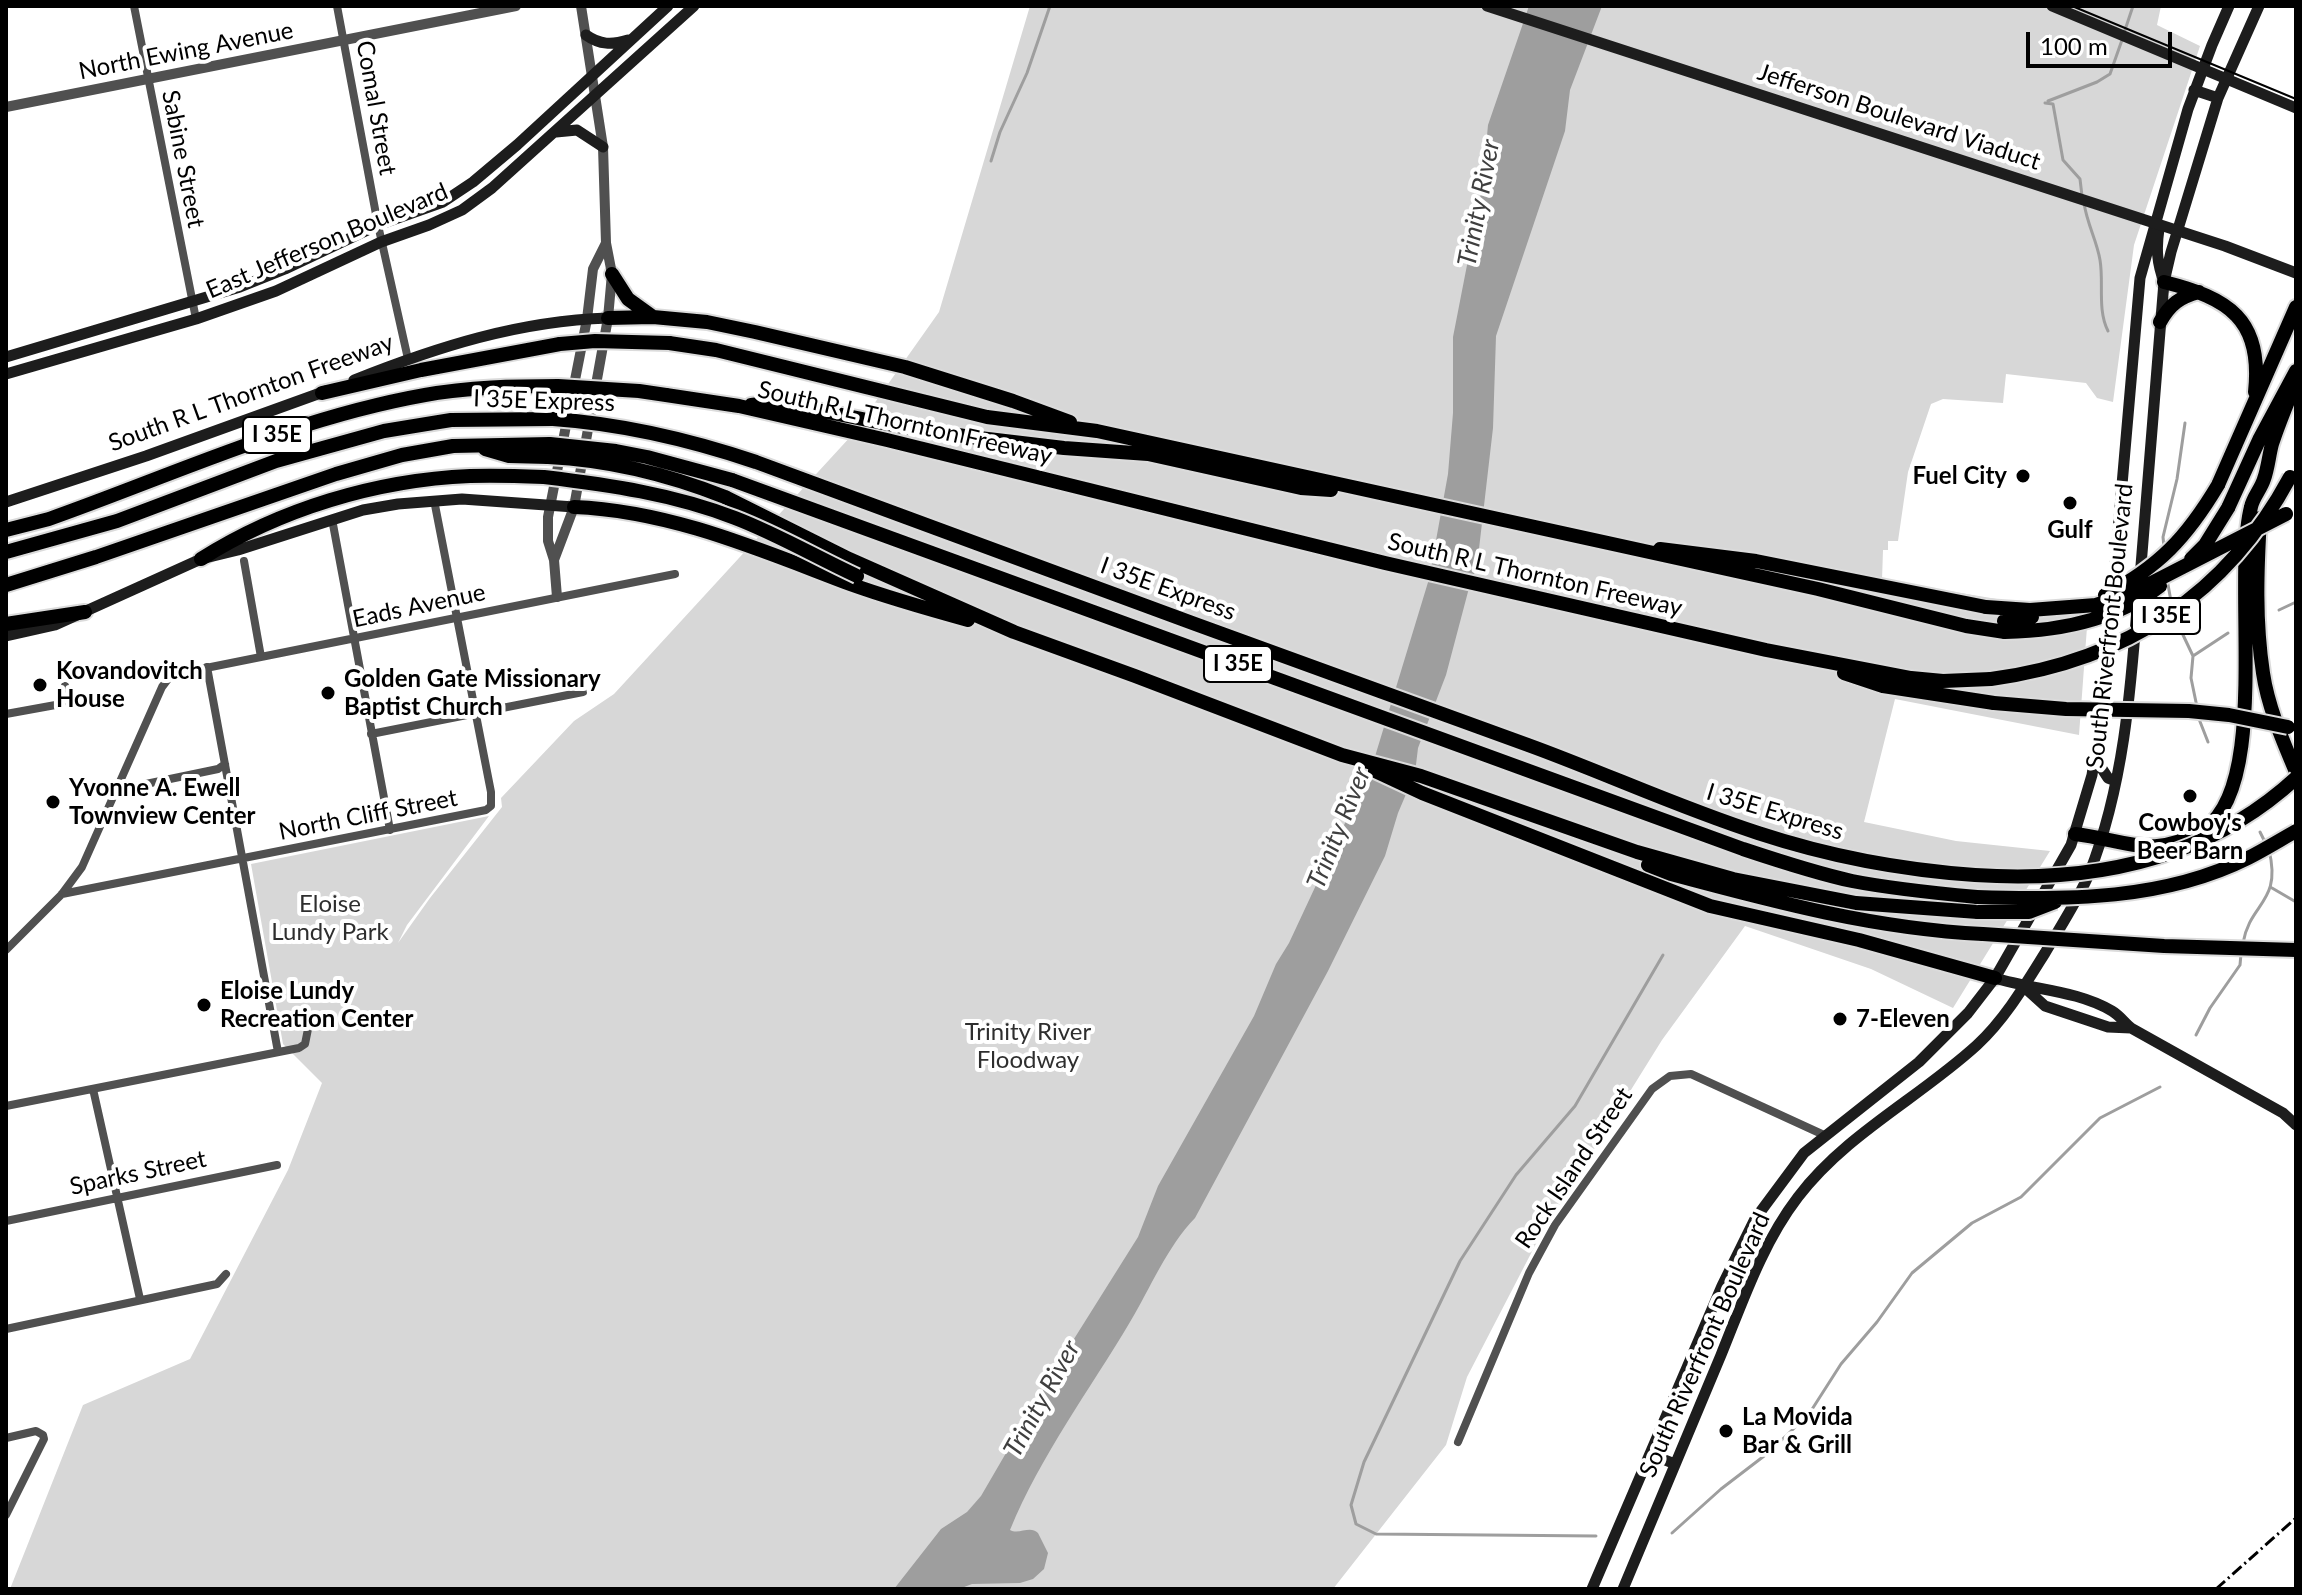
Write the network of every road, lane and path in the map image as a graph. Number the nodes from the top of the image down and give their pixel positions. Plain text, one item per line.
1 (134, 6) edge
2 (337, 6) edge
3 (516, 6) edge
4 (581, 6) edge
5 (668, 6) edge
6 (694, 6) edge
7 (1487, 6) edge
8 (2052, 6) edge
9 (2229, 6) edge
10 (2259, 6) edge
11 (586, 35) junction
12 (632, 38) junction
13 (343, 40) junction
14 (592, 74) junction
15 (148, 79) junction
16 (2194, 90) junction
17 (596, 96) junction
18 (2218, 98) junction
19 (6, 107) edge
20 (2296, 108) edge
21 (556, 133) junction
22 (603, 147) junction
23 (2164, 200) junction
24 (378, 225) junction
25 (381, 242) junction
26 (606, 243) junction
27 (2296, 273) edge
28 (612, 274) junction
29 (2164, 282) junction
30 (2202, 291) junction
31 (191, 303) junction
32 (2296, 307) edge
33 (653, 317) junction
34 (608, 318) junction
35 (196, 319) junction
36 (587, 319) junction
37 (2160, 322) junction
38 (6, 357) edge
39 (408, 359) junction
40 (2296, 371) edge
41 (6, 374) edge
42 (2296, 381) edge
43 (322, 393) junction
44 (2254, 404) junction
45 (785, 410) junction
46 (1097, 431) junction
47 (549, 450) junction
48 (2293, 471) edge
49 (2261, 485) junction
50 (1380, 494) junction
51 (434, 500) junction
52 (6, 502) edge
53 (551, 505) junction
54 (574, 507) junction
55 (2296, 511) edge
56 (332, 519) junction
57 (6, 530) edge
58 (1624, 546) junction
59 (6, 552) edge
60 (201, 559) junction
61 (554, 560) junction
62 (244, 561) dead end
63 (675, 574) dead end
64 (2113, 579) junction
65 (6, 585) edge
66 (557, 597) junction
67 (85, 612) junction
68 (943, 613) junction
69 (455, 618) junction
70 (6, 624) edge
71 (1966, 626) junction
72 (1014, 632) junction
73 (6, 636) edge
74 (355, 640) junction
75 (261, 657) junction
76 (1798, 657) junction
77 (207, 667) junction
78 (65, 686) dead end
79 (2130, 689) junction
80 (583, 692) dead end
81 (6, 714) edge
82 (475, 716) junction
83 (2296, 730) edge
84 (371, 734) junction
85 (1342, 755) junction
86 (2094, 758) junction
87 (225, 764) junction
88 (2296, 775) edge
89 (2116, 781) junction
90 (117, 790) junction
91 (390, 830) junction
92 (2296, 831) edge
93 (2075, 834) junction
94 (2101, 837) junction
95 (242, 859) junction
96 (1761, 892) junction
97 (62, 894) junction
98 (1978, 904) junction
99 (6, 950) edge
100 (2296, 950) edge
101 (1995, 978) junction
102 (2024, 987) junction
103 (2131, 1028) junction
104 (308, 1029) dead end
105 (278, 1052) junction
106 (1919, 1062) junction
107 (1932, 1080) junction
108 (93, 1089) junction
109 (6, 1106) edge
110 (2283, 1113) junction
111 (2296, 1116) edge
112 (2296, 1125) edge
113 (1824, 1135) junction
114 (1841, 1150) junction
115 (277, 1165) dead end
116 (117, 1197) junction
117 (6, 1221) edge
118 (226, 1274) dead end
119 (140, 1299) junction
120 (6, 1329) edge
121 (6, 1438) edge
122 (1458, 1442) dead end
123 (1650, 1454) junction
124 (1675, 1464) junction
125 (6, 1515) edge
126 (1592, 1589) edge
127 (1623, 1589) edge

1 - 15 street, Sabine Street
2 - 13 street, Comal Street
3 - 13 street, North Ewing Avenue
4 - 11 street
5 - 12 main road, East Jefferson Boulevard
6 - 17 main road, East Jefferson Boulevard
7 - 27 main road, Jefferson Boulevard Viaduct, bridge
8 - 20 main road, bridge
9 - 16 main road, South Riverfront Boulevard
10 - 18 main road, South Riverfront Boulevard
11 - 12 main road
11 - 14 street
12 - 14 main road, East Jefferson Boulevard
13 - 15 street, North Ewing Avenue
13 - 24 street, Comal Street
14 - 17 street
14 - 24 main road, East Jefferson Boulevard
15 - 19 street, North Ewing Avenue
15 - 31 street, Sabine Street
16 - 18 main road
16 - 23 main road, South Riverfront Boulevard
17 - 21 main road, East Jefferson Boulevard
17 - 22 street
18 - 29 main road, South Riverfront Boulevard
21 - 22 main road
21 - 25 main road, East Jefferson Boulevard
22 - 26 street
23 - 29 main road
23 - 64 main road, South Riverfront Boulevard
24 - 25 street, Comal Street
24 - 31 main road, East Jefferson Boulevard
25 - 35 main road, East Jefferson Boulevard
25 - 39 street, Comal Street
26 - 28 street
26 - 36 street
28 - 33 highway
28 - 34 street
29 - 30 highway
29 - 37 main road, South Riverfront Boulevard
30 - 37 highway
30 - 44 highway
31 - 35 street, Sabine Street
31 - 38 main road, East Jefferson Boulevard
32 - 44 highway
33 - 34 highway
33 - 46 highway
34 - 36 main road, South R L Thornton Freeway
34 - 54 street
35 - 41 main road, East Jefferson Boulevard
36 - 39 main road, South R L Thornton Freeway
36 - 53 street
37 - 79 main road, South Riverfront Boulevard
39 - 43 main road, South R L Thornton Freeway
40 - 71 highway, bridge
42 - 49 highway
43 - 46 highway, bridge
43 - 52 main road, South R L Thornton Freeway
44 - 71 highway, bridge
45 - 50 highway
45 - 57 highway, South R L Thornton Freeway / I 35E, bridge
45 - 76 highway, South R L Thornton Freeway / I 35E
46 - 50 highway
47 - 65 highway, I 35E
47 - 72 highway, bridge
47 - 98 highway, I 35E, bridge
48 - 76 highway, I 35E, bridge
49 - 88 highway
49 - 94 highway
50 - 58 highway
51 - 53 main road
51 - 56 main road
51 - 69 street
53 - 54 main road
53 - 61 street
54 - 61 street
54 - 68 highway
55 - 58 highway, bridge
56 - 60 main road
56 - 74 street
58 - 71 highway
59 - 88 highway, I 35E Express, bridge
60 - 67 main road
60 - 68 highway, bridge
61 - 66 street
62 - 75 street
63 - 66 street, Eads Avenue
64 - 79 main road
64 - 86 main road, South Riverfront Boulevard
66 - 69 street, Eads Avenue
67 - 70 highway
67 - 73 main road
68 - 72 highway
69 - 74 street, Eads Avenue
69 - 82 street
72 - 85 highway
74 - 75 street, Eads Avenue
74 - 84 street
75 - 77 street, Eads Avenue
76 - 83 highway, bridge
77 - 87 street
77 - 90 street, Eads Avenue
78 - 81 street
79 - 89 main road, South Riverfront Boulevard
80 - 82 street
82 - 84 street
82 - 91 street, North Cliff Street
84 - 91 street
85 - 96 highway
85 - 101 highway
86 - 89 main road
86 - 93 main road, South Riverfront Boulevard
87 - 90 street
87 - 95 street
89 - 94 main road, South Riverfront Boulevard
90 - 97 street
91 - 95 street, North Cliff Street
92 - 98 highway, I 35E, bridge
93 - 94 highway
93 - 101 main road, South Riverfront Boulevard
94 - 102 main road, South Riverfront Boulevard
95 - 97 street, North Cliff Street
95 - 105 street
96 - 98 highway
96 - 100 highway, bridge
97 - 99 street
101 - 102 main road
101 - 106 main road, South Riverfront Boulevard
102 - 103 main road
102 - 103 main road
102 - 107 main road, South Riverfront Boulevard
103 - 110 main road
104 - 105 street
105 - 108 street
106 - 107 main road
106 - 113 main road, South Riverfront Boulevard
107 - 114 main road, South Riverfront Boulevard
108 - 109 street
108 - 116 street
110 - 111 main road
110 - 112 main road
113 - 114 main road
113 - 122 street, Rock Island Street
113 - 123 main road, South Riverfront Boulevard
114 - 124 main road, South Riverfront Boulevard
115 - 116 street, Sparks Street
116 - 117 street, Sparks Street
116 - 119 street
118 - 119 street
119 - 120 street
121 - 125 street
123 - 124 main road
123 - 126 main road, South Riverfront Boulevard
124 - 127 main road, South Riverfront Boulevard

